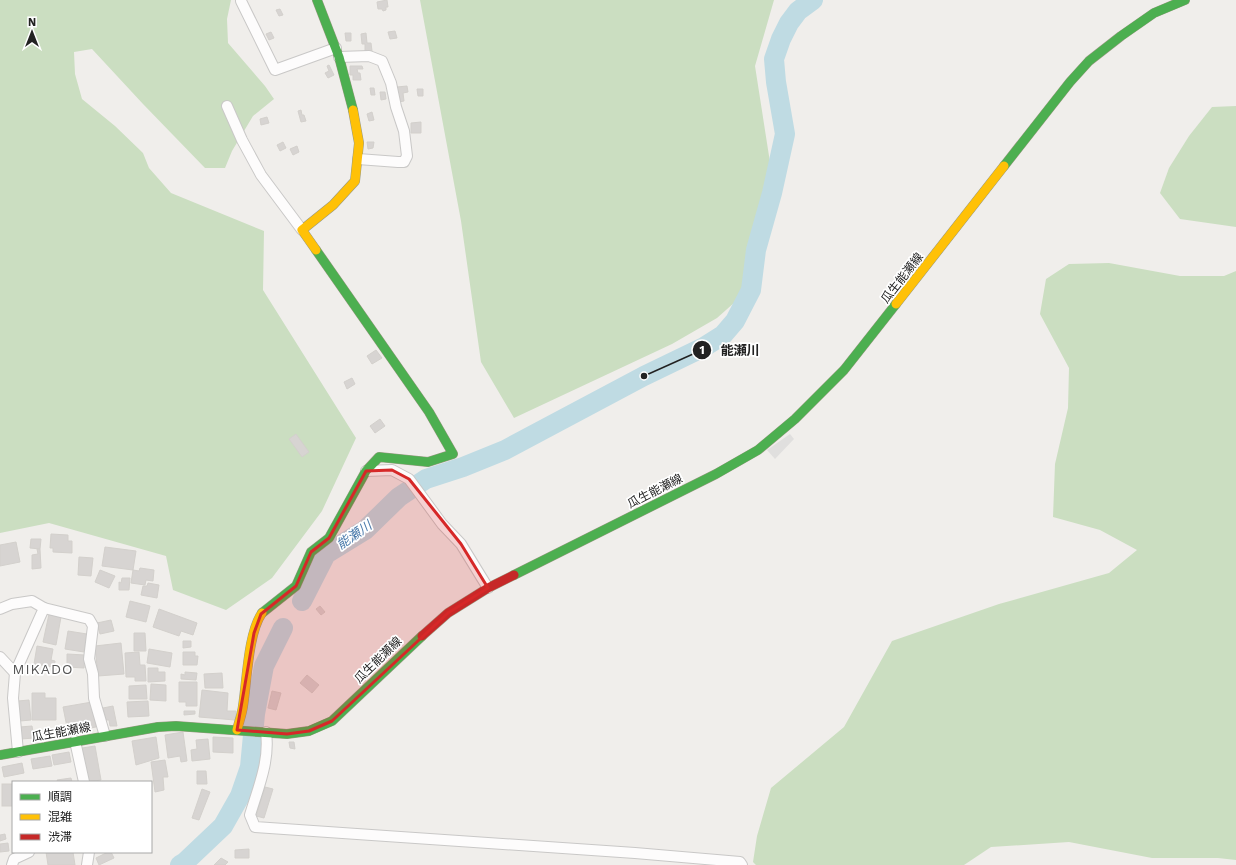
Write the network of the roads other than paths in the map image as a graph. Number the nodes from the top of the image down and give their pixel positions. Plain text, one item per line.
1 (317, 0) edge
2 (1185, 0) edge
3 (241, 1) edge
4 (338, 52) junction
5 (227, 106) dead end
6 (358, 159) junction
7 (302, 230) junction
8 (366, 471) junction
9 (488, 588) junction
10 (44, 608) junction
11 (0, 609) edge
12 (0, 657) edge
13 (15, 673) junction
14 (237, 730) junction
15 (266, 732) junction
16 (105, 736) junction
17 (75, 741) junction
18 (18, 752) junction
19 (0, 755) edge
20 (84, 781) edge
21 (27, 853) edge
22 (89, 853) edge
23 (12, 865) edge
24 (87, 865) edge
25 (742, 865) edge

1 - 4 main road
2 - 9 main road, 瓜生能瀬線
3 - 4 street
4 - 6 main road
4 - 6 street
5 - 7 street
6 - 7 main road
7 - 8 main road
8 - 9 street
8 - 14 main road
9 - 15 main road, 瓜生能瀬線
10 - 11 street
10 - 13 street
10 - 16 street
12 - 13 street
13 - 18 street
14 - 15 main road, 瓜生能瀬線
14 - 16 main road, 瓜生能瀬線
15 - 25 street
16 - 17 main road, 瓜生能瀬線
17 - 18 main road, 瓜生能瀬線
17 - 20 street
18 - 19 main road, 瓜生能瀬線
21 - 23 street
22 - 24 street

